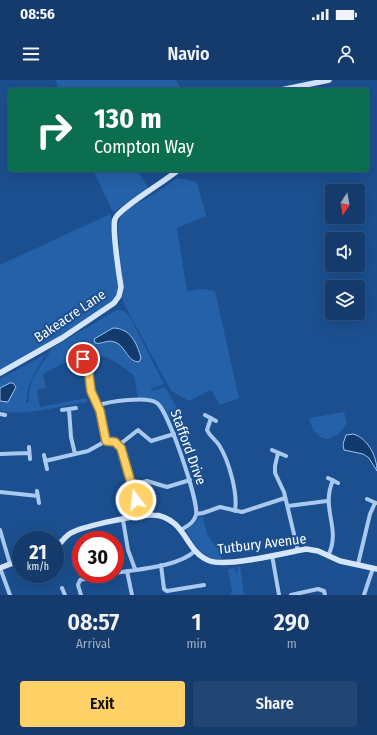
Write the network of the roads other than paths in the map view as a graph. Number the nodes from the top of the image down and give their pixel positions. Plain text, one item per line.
1 (329, 80) edge
2 (291, 88) edge
3 (176, 172) edge
4 (87, 359) dead end
5 (0, 373) edge
6 (97, 406) junction
7 (76, 408) dead end
8 (62, 410) dead end
9 (69, 410) junction
10 (205, 415) dead end
11 (211, 418) junction
12 (216, 421) dead end
13 (174, 434) junction
14 (106, 441) junction
15 (119, 445) junction
16 (29, 447) dead end
17 (272, 450) dead end
18 (278, 453) junction
19 (0, 454) edge
20 (28, 454) junction
21 (75, 454) junction
22 (44, 455) dead end
23 (286, 456) dead end
24 (30, 459) dead end
25 (45, 461) junction
26 (47, 469) dead end
27 (190, 480) junction
28 (338, 483) dead end
29 (132, 485) junction
30 (37, 491) dead end
31 (0, 492) edge
32 (38, 496) junction
33 (285, 498) junction
34 (367, 499) dead end
35 (327, 501) junction
36 (39, 503) dead end
37 (376, 503) edge
38 (288, 506) junction
39 (235, 511) junction
40 (196, 514) junction
41 (140, 516) junction
42 (123, 520) junction
43 (0, 530) edge
44 (181, 530) junction
45 (64, 540) edge
46 (195, 551) junction
47 (298, 551) junction
48 (272, 555) junction
49 (328, 556) junction
50 (10, 564) joint
51 (358, 564) junction
52 (161, 565) junction
53 (0, 568) edge
54 (135, 569) junction
55 (375, 569) edge
56 (127, 571) junction
57 (124, 572) edge
58 (79, 583) edge
59 (204, 585) dead end
60 (62, 588) dead end
61 (10, 595) edge
62 (65, 595) edge
63 (81, 595) edge
64 (132, 595) edge
65 (279, 595) edge
66 (291, 595) edge
67 (325, 595) edge
68 (364, 595) edge

1 - 2 street
3 - 5 street, Bakeacre Lane
4 - 6 street
6 - 13 street, Stafford Drive
6 - 14 street
7 - 9 street
8 - 9 street
9 - 21 street
10 - 11 street
11 - 12 street
11 - 39 street
13 - 15 street
13 - 27 street, Stafford Drive
14 - 15 street
14 - 21 street
15 - 29 street
16 - 20 street
17 - 18 street
18 - 23 street
18 - 33 street
19 - 20 street
20 - 24 street
21 - 25 street
22 - 25 street
25 - 26 street
27 - 29 street
27 - 40 street, Stafford Drive
28 - 35 street
29 - 41 street
30 - 32 street
31 - 32 street
32 - 36 street
33 - 38 street
33 - 39 street
34 - 37 street
35 - 38 street
35 - 49 street
37 - 51 street
38 - 47 street
39 - 40 street
40 - 44 street
41 - 42 street, Tutbury Avenue
41 - 44 street, Tutbury Avenue
42 - 45 street, Tutbury Avenue
42 - 54 street
43 - 50 street
44 - 46 street, Tutbury Avenue
46 - 48 street, Tutbury Avenue
46 - 52 street
47 - 48 street, Tutbury Avenue
47 - 49 street, Tutbury Avenue
48 - 65 street
49 - 51 street, Tutbury Avenue
50 - 53 street
51 - 55 street, Tutbury Avenue
52 - 54 street
52 - 59 street
53 - 61 street
54 - 56 street
55 - 68 street
56 - 57 street
56 - 64 street
58 - 63 street
60 - 62 street
66 - 67 street

